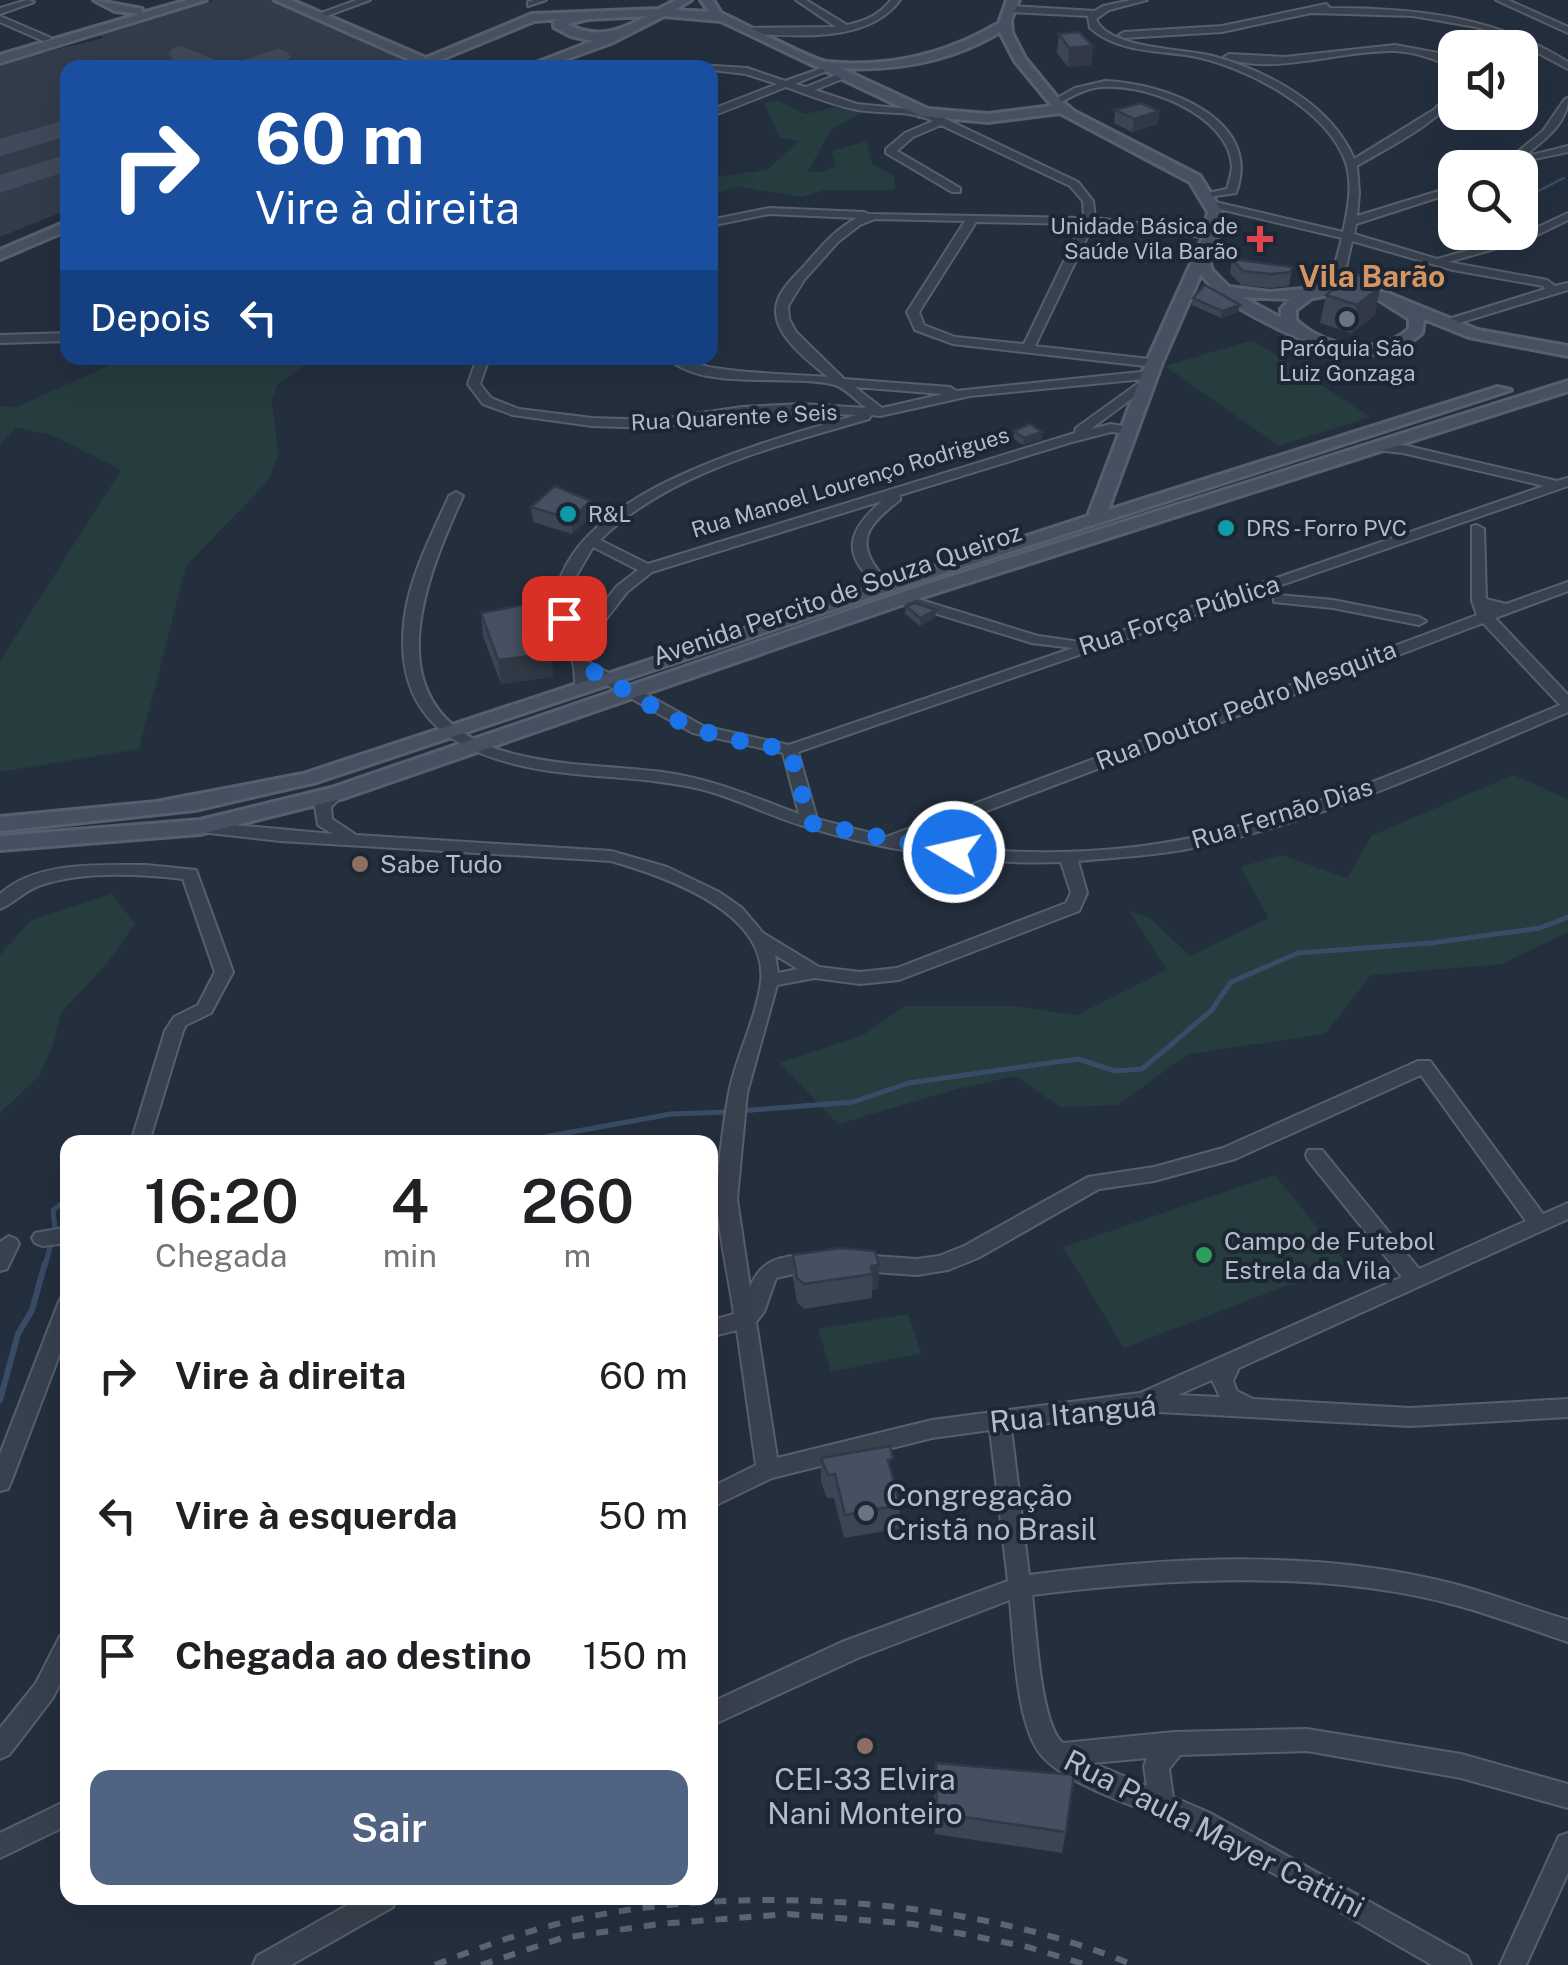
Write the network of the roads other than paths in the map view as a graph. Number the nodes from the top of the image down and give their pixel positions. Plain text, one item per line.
1 (100, 0) edge
2 (178, 0) edge
3 (200, 0) edge
4 (280, 0) edge
5 (366, 0) edge
6 (686, 0) edge
7 (800, 0) edge
8 (896, 0) edge
9 (1143, 0) edge
10 (1500, 0) edge
11 (531, 1) edge
12 (30, 2) edge
13 (1012, 4) edge
14 (1348, 5) edge
15 (666, 6) edge
16 (709, 8) edge
17 (0, 10) edge
18 (138, 11) junction
19 (1314, 11) junction
20 (626, 12) junction
21 (574, 14) junction
22 (1094, 14) junction
23 (602, 15) junction
24 (318, 16) junction
25 (0, 19) edge
26 (695, 24) junction
27 (1004, 25) junction
28 (846, 28) junction
29 (1568, 30) edge
30 (748, 31) junction
31 (617, 37) junction
32 (1107, 37) junction
33 (982, 39) junction
34 (53, 40) junction
35 (1007, 40) junction
36 (1199, 55) junction
37 (0, 56) edge
38 (1232, 58) junction
39 (1438, 58) edge
40 (409, 60) edge
41 (427, 60) edge
42 (551, 60) edge
43 (1216, 60) junction
44 (1568, 66) edge
45 (718, 67) edge
46 (836, 68) junction
47 (786, 85) junction
48 (804, 92) junction
49 (1054, 101) junction
50 (1568, 101) edge
51 (718, 111) edge
52 (1438, 112) edge
53 (924, 113) junction
54 (941, 121) junction
55 (1568, 149) edge
56 (1526, 150) edge
57 (1538, 157) edge
58 (1352, 165) junction
59 (956, 190) dead end
60 (1438, 194) edge
61 (1209, 200) junction
62 (800, 212) junction
63 (874, 216) junction
64 (1568, 216) edge
65 (60, 218) edge
66 (973, 218) junction
67 (724, 219) junction
68 (718, 221) edge
69 (1089, 221) junction
70 (1350, 222) junction
71 (718, 225) edge
72 (60, 229) edge
73 (1212, 234) junction
74 (837, 236) junction
75 (1348, 236) junction
76 (0, 242) edge
77 (0, 254) edge
78 (1202, 258) junction
79 (1434, 262) junction
80 (1337, 280) junction
81 (1568, 286) edge
82 (1224, 289) junction
83 (1356, 290) junction
84 (1552, 291) junction
85 (1315, 292) junction
86 (1392, 300) junction
87 (1446, 323) junction
88 (60, 337) edge
89 (1309, 338) junction
90 (0, 340) edge
91 (1400, 344) junction
92 (1028, 348) junction
93 (1562, 348) edge
94 (481, 365) edge
95 (687, 365) edge
96 (1568, 369) edge
97 (1150, 373) junction
98 (847, 384) junction
99 (1568, 386) edge
100 (970, 392) junction
101 (880, 412) junction
102 (1130, 431) junction
103 (1067, 439) junction
104 (1381, 447) junction
105 (1112, 482) junction
106 (1563, 484) edge
107 (909, 488) junction
108 (456, 496) dead end
109 (863, 502) junction
110 (1138, 505) junction
111 (1180, 508) junction
112 (879, 510) junction
113 (1096, 518) junction
114 (1479, 522) junction
115 (592, 541) junction
116 (1011, 546) junction
117 (647, 569) junction
118 (876, 582) junction
119 (1568, 586) edge
120 (1260, 588) junction
121 (899, 591) junction
122 (924, 591) junction
123 (1233, 597) junction
124 (1279, 598) junction
125 (1482, 608) junction
126 (957, 613) junction
127 (1439, 632) junction
128 (1037, 640) junction
129 (1088, 645) junction
130 (575, 650) junction
131 (1052, 658) junction
132 (606, 678) junction
133 (582, 686) junction
134 (632, 692) junction
135 (1568, 706) edge
136 (438, 730) junction
137 (472, 746) junction
138 (790, 750) junction
139 (336, 794) junction
140 (810, 823) junction
141 (0, 824) edge
142 (200, 827) junction
143 (925, 827) junction
144 (358, 840) junction
145 (889, 841) junction
146 (0, 843) edge
147 (928, 847) junction
148 (1068, 856) junction
149 (1025, 859) junction
150 (1075, 881) junction
151 (0, 904) edge
152 (761, 937) junction
153 (815, 972) junction
154 (770, 980) junction
155 (142, 1135) edge
156 (1314, 1155) dead end
157 (718, 1200) edge
158 (1568, 1210) edge
159 (1539, 1224) junction
160 (60, 1236) edge
161 (42, 1238) dead end
162 (1415, 1279) junction
163 (744, 1320) junction
164 (60, 1325) edge
165 (718, 1327) edge
166 (1232, 1360) junction
167 (1141, 1402) junction
168 (1247, 1406) junction
169 (1568, 1408) edge
170 (1000, 1422) junction
171 (768, 1470) junction
172 (0, 1482) edge
173 (718, 1494) edge
174 (1022, 1586) junction
175 (1568, 1631) edge
176 (60, 1660) edge
177 (718, 1711) edge
178 (1174, 1744) junction
179 (0, 1747) edge
180 (1109, 1748) junction
181 (1057, 1755) junction
182 (1156, 1766) junction
183 (1094, 1776) junction
184 (1129, 1789) junction
185 (1568, 1796) edge
186 (1162, 1803) junction
187 (60, 1816) edge
188 (1568, 1845) edge
189 (0, 1846) edge
190 (372, 1905) edge
191 (266, 1965) edge
192 (1458, 1965) edge
193 (1512, 1965) edge

1 - 18 main road
2 - 18 main road
3 - 34 main road
4 - 24 main road
5 - 24 street
6 - 15 main road
7 - 28 street
8 - 28 street
9 - 22 street
10 - 29 street
11 - 21 main road
12 - 17 street
13 - 22 street
13 - 27 main road
14 - 19 street
14 - 19 street
14 - 44 street
15 - 16 main road
15 - 20 main road
15 - 23 main road
15 - 31 main road
16 - 26 main road
16 - 30 main road
18 - 34 main road
19 - 32 street
20 - 21 main road
20 - 23 main road
21 - 23 main road
21 - 41 main road
22 - 32 street
23 - 31 main road
24 - 40 main road
25 - 34 street
26 - 30 main road
26 - 31 main road
27 - 33 main road
27 - 35 main road
28 - 30 street
30 - 46 main road
31 - 42 main road
32 - 36 street
33 - 35 main road
33 - 46 main road
34 - 37 main road
35 - 49 main road
36 - 38 street
36 - 43 street
38 - 39 street
38 - 43 street
43 - 58 street
45 - 47 street
46 - 47 street
46 - 48 street
46 - 53 main road
47 - 48 street
47 - 51 street
48 - 53 street
49 - 53 main road
49 - 61 main road
49 - 61 street
50 - 56 street
52 - 58 street
53 - 54 street
54 - 59 street
54 - 69 street
55 - 57 street
58 - 70 street
60 - 70 street
61 - 73 main road
61 - 75 street
62 - 63 street
62 - 67 street
62 - 74 street
63 - 66 street
63 - 74 street
64 - 79 street
65 - 76 main road
66 - 69 street
66 - 92 street
67 - 68 street
67 - 71 street
69 - 73 street
69 - 92 street
70 - 75 street
72 - 77 main road
73 - 78 main road
74 - 98 street
75 - 79 street
75 - 80 street
78 - 82 main road
78 - 97 main road
79 - 84 street
80 - 83 street
80 - 85 street
81 - 84 street
82 - 85 main road
82 - 89 main road
83 - 85 main road
83 - 86 main road
84 - 87 street
85 - 89 main road
86 - 87 main road
86 - 91 main road
87 - 91 main road
87 - 93 main road
88 - 90 street
89 - 91 main road
92 - 97 street
94 - 101 street, Rua Quarente e Seis
95 - 98 street
96 - 110 main road, Avenida Percito de Souza Queiroz
97 - 100 street, Rua Quarente e Seis
97 - 102 main road
97 - 103 street, Rua Manoel Lourenço Rodrigues
98 - 100 street
98 - 101 street
99 - 104 main road, Avenida Percito de Souza Queiroz
100 - 101 street, Rua Quarente e Seis
101 - 115 street
102 - 103 street, Rua Manoel Lourenço Rodrigues
102 - 105 main road
103 - 107 street, Rua Manoel Lourenço Rodrigues
104 - 106 street
104 - 111 main road, Avenida Percito de Souza Queiroz
105 - 110 main road
105 - 113 main road
106 - 114 street, Rua Força Pública
107 - 109 street, Rua Manoel Lourenço Rodrigues
107 - 112 street
108 - 136 street
109 - 112 street
109 - 117 street, Rua Manoel Lourenço Rodrigues
110 - 111 main road
110 - 113 main road, Avenida Percito de Souza Queiroz
111 - 122 main road, Avenida Percito de Souza Queiroz
112 - 118 street
113 - 116 main road, Avenida Percito de Souza Queiroz
114 - 120 street, Rua Força Pública
114 - 125 street
115 - 117 street
115 - 130 street
116 - 121 main road, Avenida Percito de Souza Queiroz
116 - 122 main road
117 - 130 street, Rua Manoel Lourenço Rodrigues
118 - 121 main road, Avenida Percito de Souza Queiroz
118 - 132 main road, Avenida Percito de Souza Queiroz
119 - 125 street, Rua Doutor Pedro Mesquita
120 - 123 street, Rua Força Pública
120 - 124 street
121 - 122 main road, Avenida Percito de Souza Queiroz
121 - 126 street
121 - 134 main road, Avenida Percito de Souza Queiroz
122 - 126 street
123 - 124 street
123 - 129 street, Rua Força Pública
124 - 127 street
125 - 127 street, Rua Doutor Pedro Mesquita
125 - 135 street
126 - 128 street
127 - 143 street, Rua Doutor Pedro Mesquita
128 - 129 street
128 - 131 street
129 - 131 street, Rua Força Pública
130 - 132 street
130 - 133 street
131 - 138 street, Rua Força Pública
132 - 133 main road, Avenida Percito de Souza Queiroz
132 - 134 street
133 - 136 main road, Avenida Percito de Souza Queiroz
134 - 137 main road, Avenida Percito de Souza Queiroz
134 - 138 street
135 - 148 street, Rua Fernão Dias
136 - 137 street
136 - 141 main road, Avenida Percito de Souza Queiroz
137 - 139 main road, Avenida Percito de Souza Queiroz
137 - 140 street
138 - 140 street
139 - 142 main road, Avenida Percito de Souza Queiroz
139 - 144 street
140 - 145 street
142 - 144 street
142 - 146 main road, Avenida Percito de Souza Queiroz
143 - 145 street, Rua Doutor Pedro Mesquita
143 - 147 street
144 - 152 street
145 - 147 street
147 - 149 street
148 - 149 street, Rua Fernão Dias
148 - 150 street
149 - 150 street
150 - 153 street
151 - 155 street
152 - 153 street
152 - 154 street
153 - 154 street
154 - 157 street
156 - 162 street
157 - 163 street
158 - 159 street
159 - 162 street
159 - 163 street
160 - 161 street
162 - 166 street
163 - 165 street
163 - 171 street
164 - 172 street
166 - 167 street
166 - 168 street
167 - 168 street, Rua Itanguá
167 - 170 street, Rua Itanguá
168 - 169 street, Rua Itanguá
170 - 171 street, Rua Itanguá
170 - 174 street, Rua Paula Mayer Cattini
171 - 173 street, Rua Itanguá
174 - 175 street
174 - 177 street
174 - 181 street, Rua Paula Mayer Cattini
176 - 179 street
178 - 180 street
178 - 182 street
178 - 185 street
180 - 181 street
180 - 183 street
181 - 183 street, Rua Paula Mayer Cattini
182 - 184 street
182 - 186 street
183 - 184 street, Rua Paula Mayer Cattini
184 - 186 street, Rua Paula Mayer Cattini
186 - 192 street, Rua Paula Mayer Cattini
187 - 189 street
188 - 193 street
190 - 191 street

